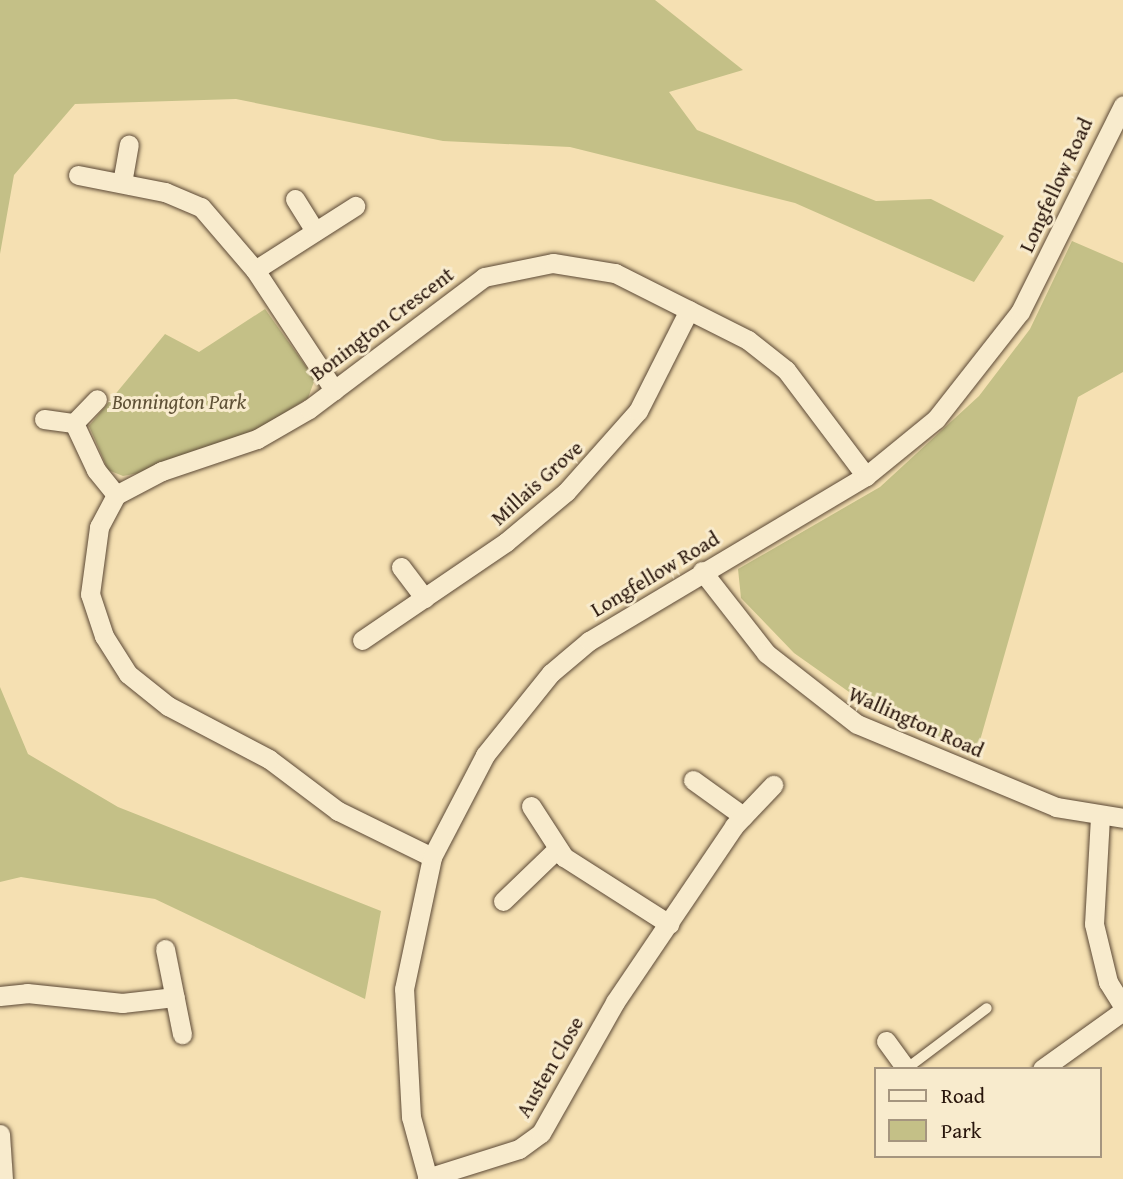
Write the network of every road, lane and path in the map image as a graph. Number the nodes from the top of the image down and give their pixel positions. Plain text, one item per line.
1 (1123, 105) edge
2 (129, 145) dead end
3 (78, 174) dead end
4 (122, 183) junction
5 (295, 199) dead end
6 (355, 206) dead end
7 (315, 232) junction
8 (255, 271) junction
9 (689, 310) junction
10 (334, 390) junction
11 (97, 399) dead end
12 (44, 419) dead end
13 (74, 423) junction
14 (866, 477) junction
15 (116, 495) junction
16 (401, 567) dead end
17 (702, 571) junction
18 (424, 598) junction
19 (362, 640) dead end
20 (693, 780) dead end
21 (773, 785) dead end
22 (531, 806) dead end
23 (743, 816) junction
24 (1100, 817) junction
25 (1123, 818) edge
26 (557, 849) junction
27 (432, 857) junction
28 (503, 901) dead end
29 (670, 924) junction
30 (165, 949) dead end
31 (0, 996) edge
32 (174, 997) junction
33 (987, 1008) dead end
34 (1123, 1008) edge
35 (182, 1034) dead end
36 (886, 1041) dead end
37 (905, 1067) edge
38 (909, 1067) edge
39 (1045, 1067) edge
40 (0, 1134) edge
41 (427, 1178) edge
42 (3, 1179) edge

1 - 14 street, Longfellow Road
2 - 4 street
3 - 4 street
4 - 8 street
5 - 7 street
6 - 7 street
7 - 8 street
8 - 10 street
9 - 10 street, Bonington Crescent
9 - 14 street, Bonington Crescent
9 - 18 street, Millais Grove
10 - 15 street, Bonington Crescent
11 - 13 street
12 - 13 street
13 - 15 street
14 - 17 street, Longfellow Road
15 - 27 street
16 - 18 street
17 - 24 street, Wallington Road
17 - 27 street, Longfellow Road
18 - 19 street, Millais Grove
20 - 23 street
21 - 23 street, Austen Close
22 - 26 street
23 - 29 street, Austen Close
24 - 25 street, Wallington Road
24 - 34 street
26 - 28 street
26 - 29 street
27 - 41 street, Longfellow Road
29 - 41 street, Austen Close
30 - 32 street
31 - 32 street
32 - 35 street
33 - 38 lane
34 - 39 street
36 - 37 street
40 - 42 street

